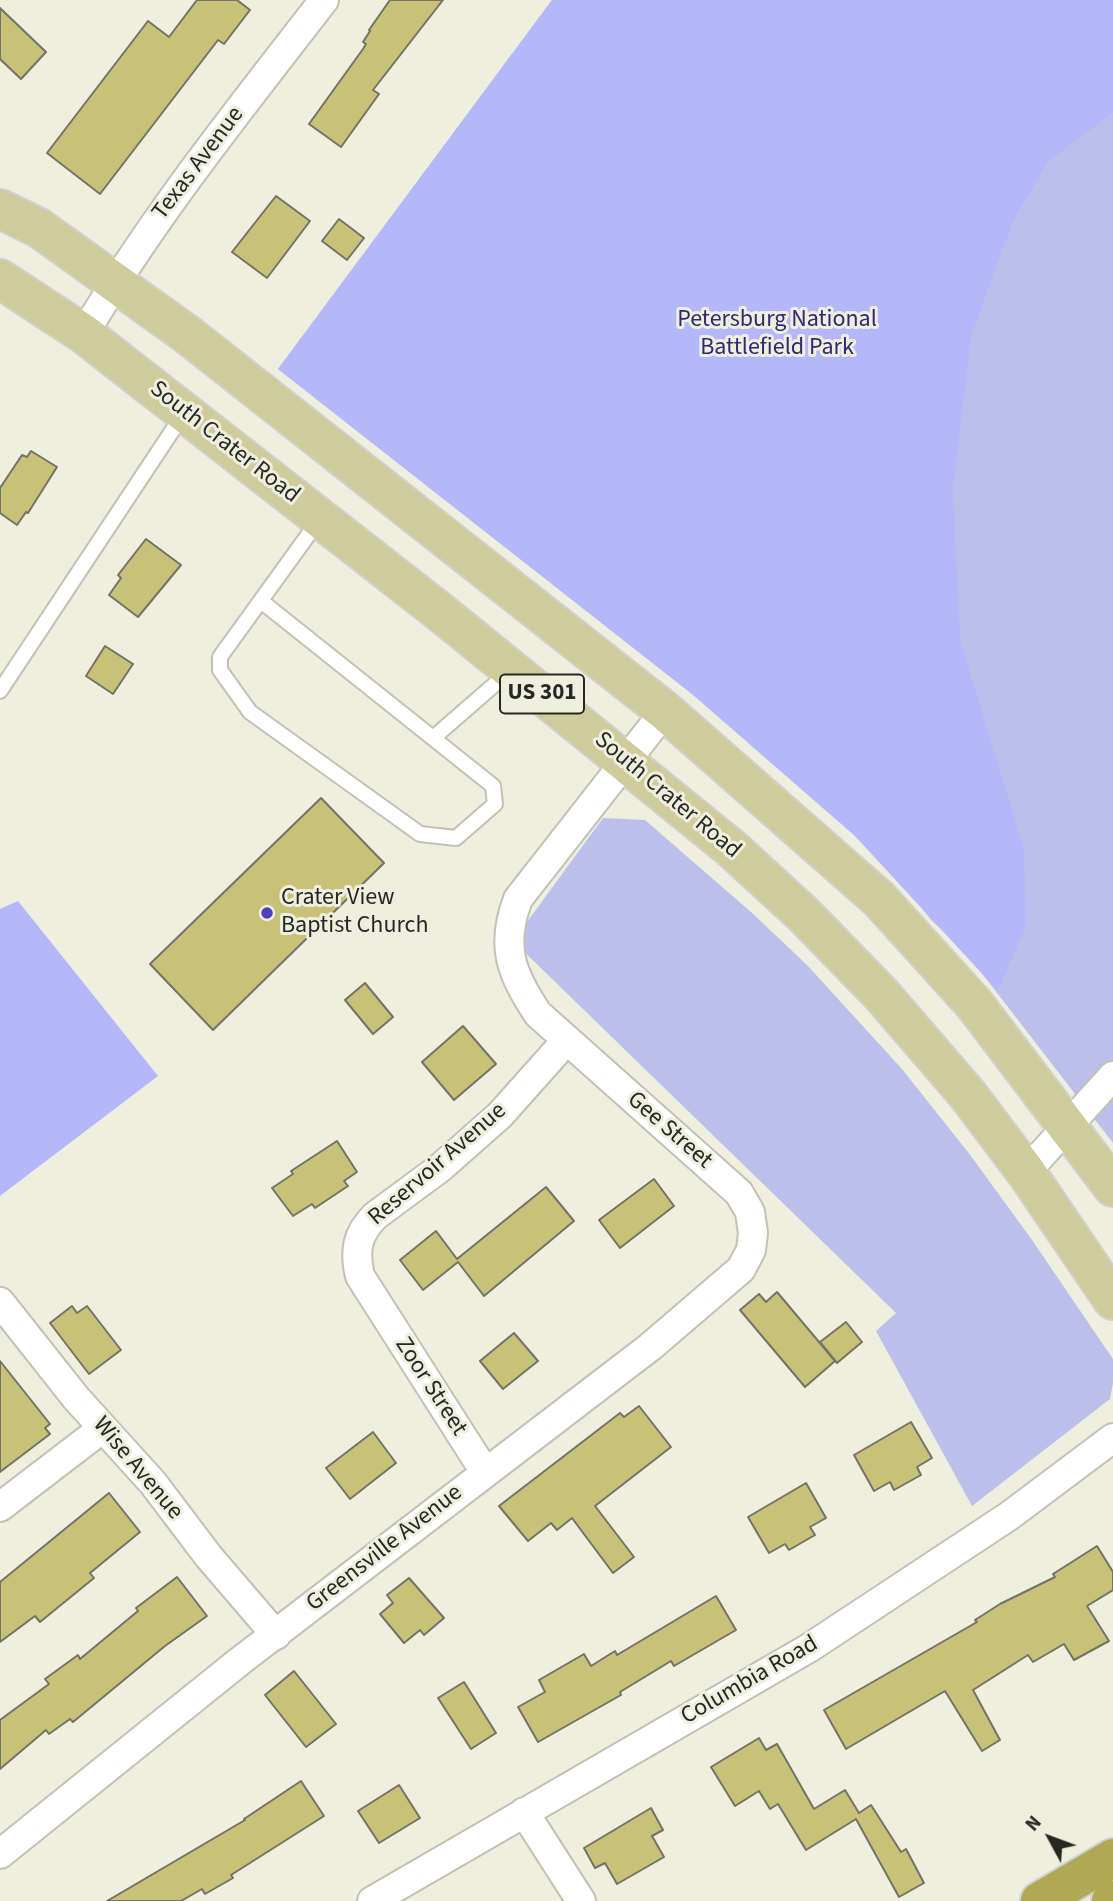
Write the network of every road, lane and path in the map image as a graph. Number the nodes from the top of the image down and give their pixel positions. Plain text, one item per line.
1 (324, 0) edge
2 (0, 209) edge
3 (0, 279) edge
4 (115, 281) junction
5 (85, 334) junction
6 (185, 412) junction
7 (320, 519) junction
8 (261, 601) junction
9 (511, 669) junction
10 (0, 691) edge
11 (665, 711) junction
12 (433, 738) junction
13 (625, 761) junction
14 (566, 1041) junction
15 (1113, 1076) edge
16 (1068, 1125) junction
17 (1026, 1172) junction
18 (1113, 1187) edge
19 (753, 1233) joint
20 (1113, 1300) edge
21 (0, 1302) edge
22 (376, 1302) joint
23 (103, 1428) junction
24 (1113, 1438) edge
25 (485, 1472) junction
26 (0, 1507) edge
27 (276, 1635) junction
28 (524, 1812) junction
29 (0, 1854) edge
30 (1113, 1858) edge
31 (372, 1901) edge
32 (581, 1901) edge
33 (1040, 1901) edge

1 - 4 street, Texas Avenue
2 - 4 main road, US 301
3 - 5 main road, South Crater Road / US 301
4 - 5 street, Texas Avenue
4 - 11 main road, US 301
5 - 6 main road, South Crater Road / US 301
6 - 7 main road, South Crater Road / US 301
6 - 10 lane
7 - 8 lane
7 - 9 main road, South Crater Road / US 301
8 - 12 lane
8 - 12 lane
9 - 12 lane
9 - 13 main road, South Crater Road / US 301
11 - 13 street, Gee Street
11 - 16 main road, US 301
13 - 14 street, Gee Street
13 - 17 main road, South Crater Road / US 301
14 - 19 street, Gee Street
14 - 22 street, Reservoir Avenue
15 - 16 street
16 - 17 street
16 - 18 main road, US 301
17 - 20 main road, South Crater Road / US 301
19 - 25 street, Greensville Avenue
21 - 23 street, Wise Avenue
22 - 25 street, Zoor Street
23 - 26 street
23 - 27 street, Wise Avenue
24 - 28 street, Columbia Road
25 - 27 street, Greensville Avenue
27 - 29 street, Greensville Avenue
28 - 31 street, Columbia Road
28 - 32 street
30 - 33 highway

